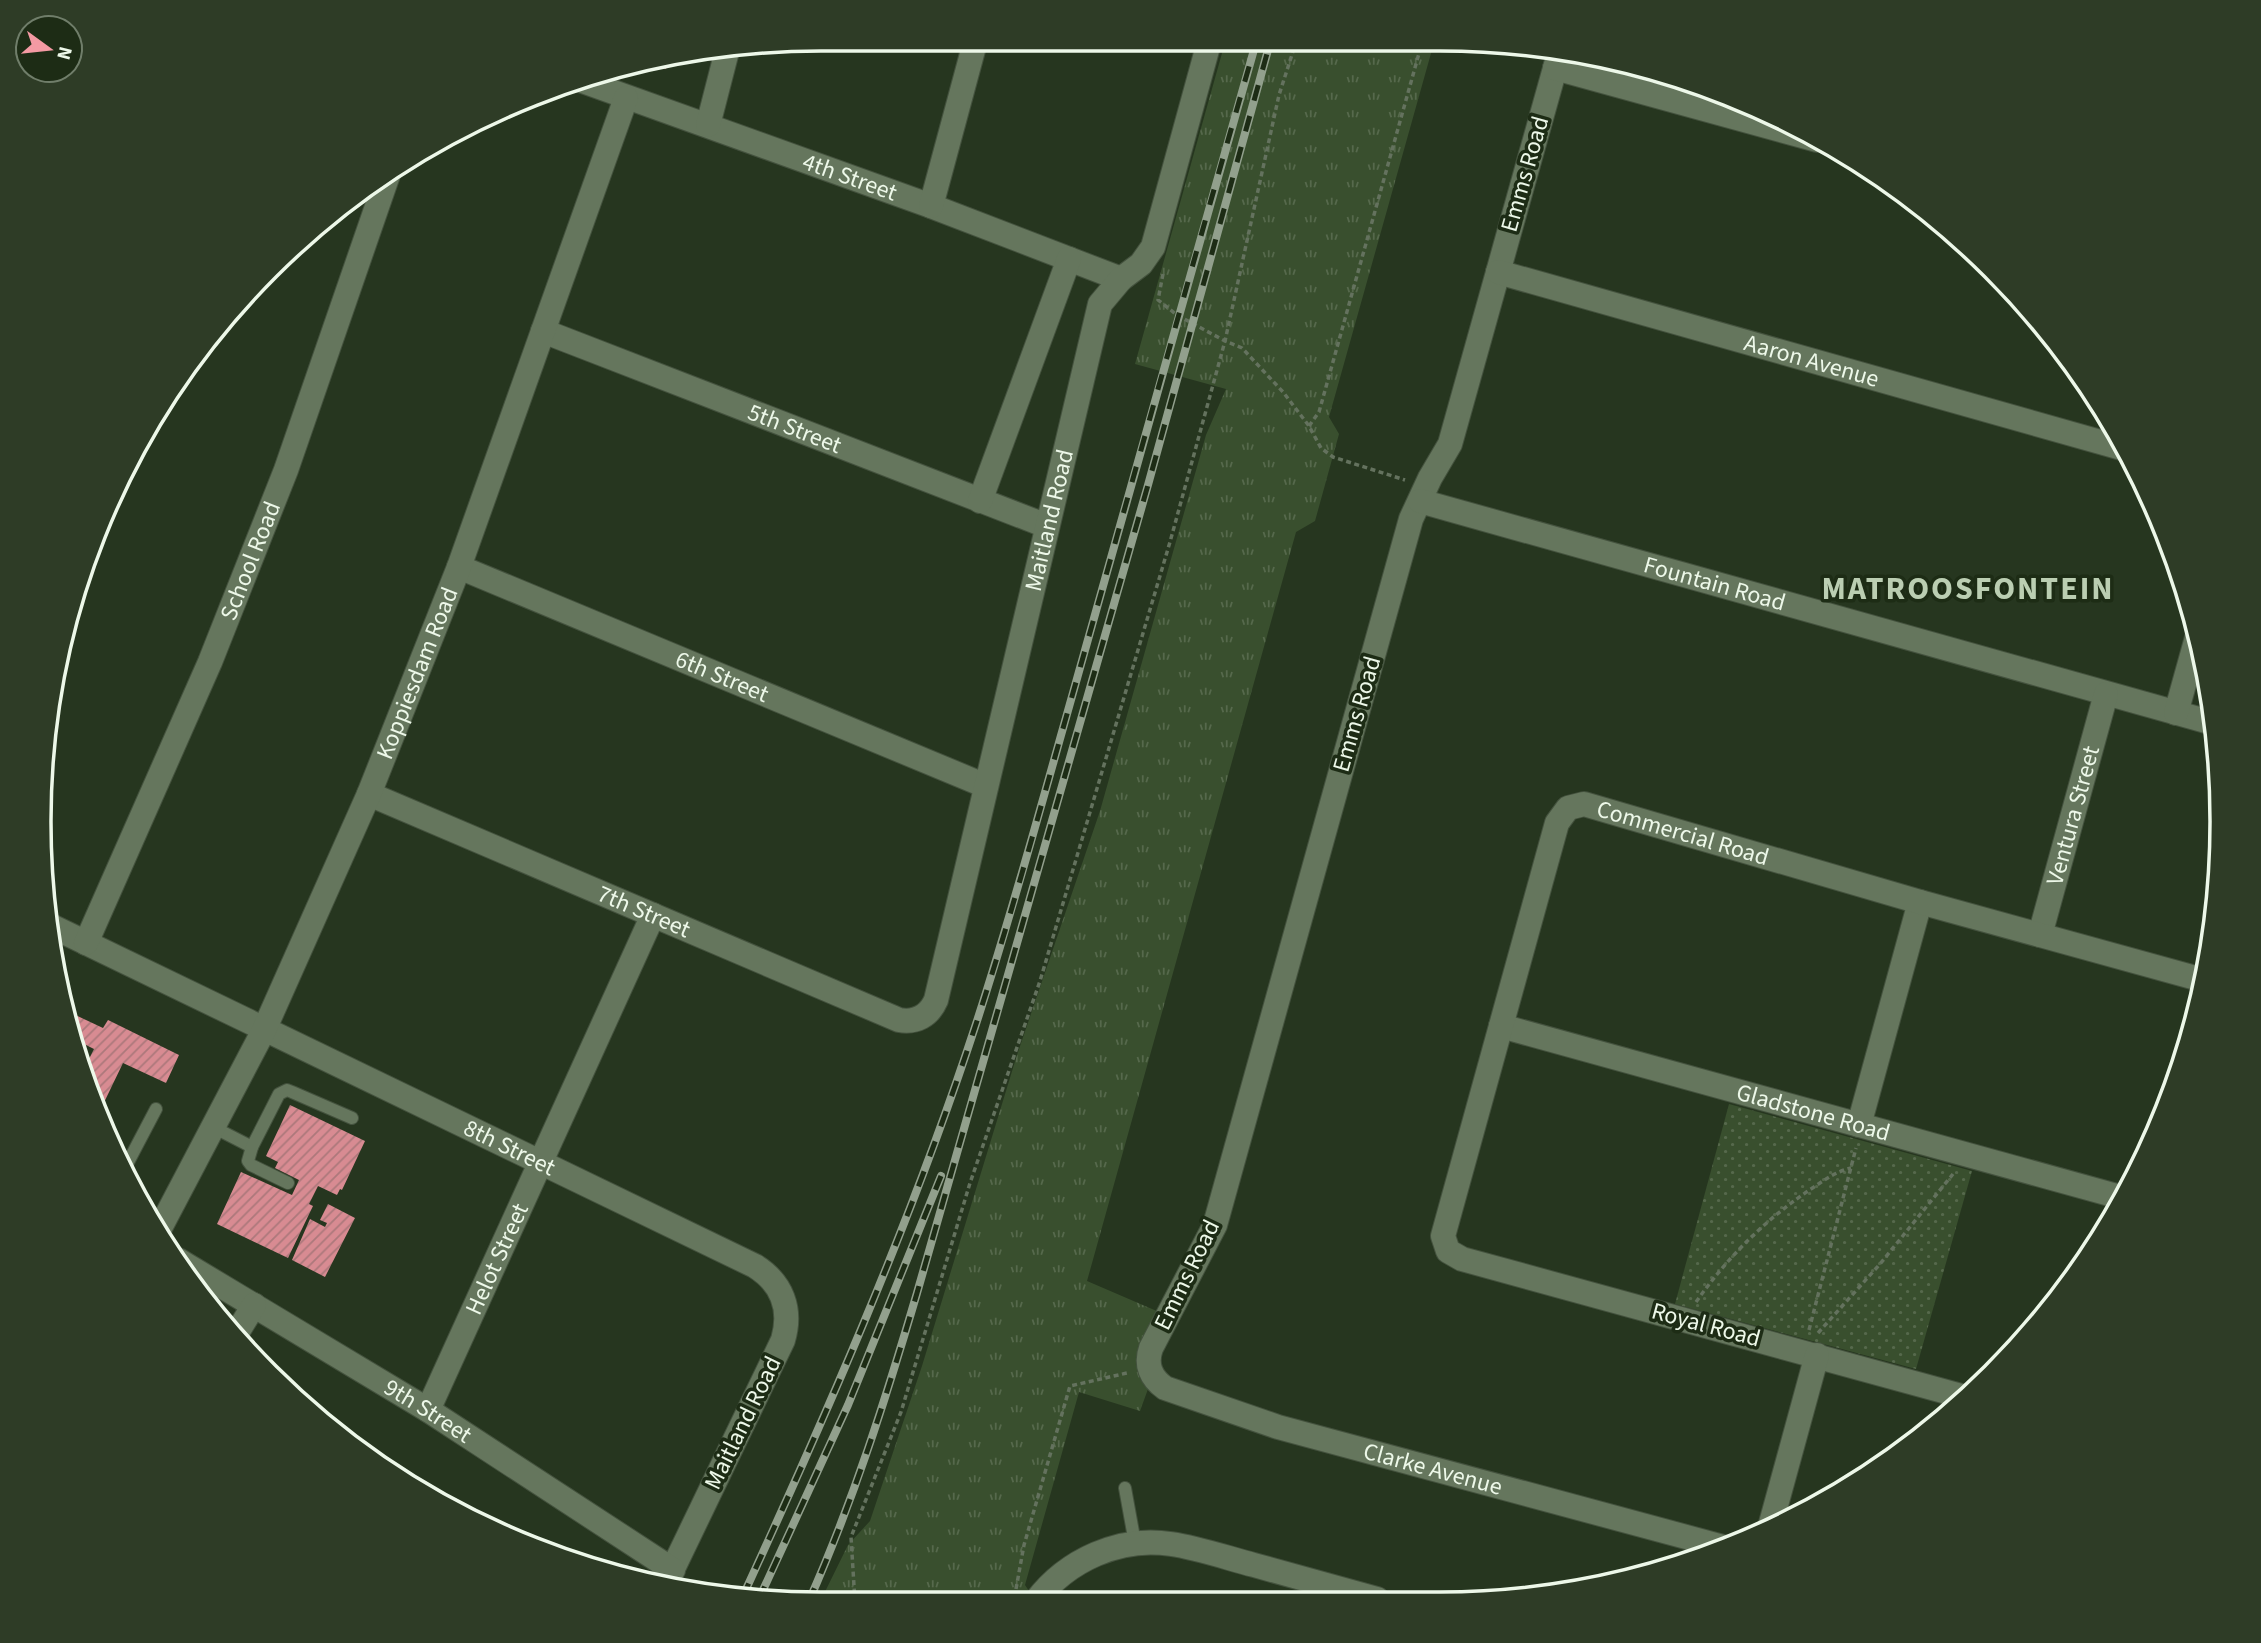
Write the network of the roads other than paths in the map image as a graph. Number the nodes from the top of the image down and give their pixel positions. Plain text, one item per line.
1 (973, 51) edge
2 (1206, 51) edge
3 (726, 57) edge
4 (1557, 61) edge
5 (594, 86) edge
6 (626, 98) junction
7 (708, 125) junction
8 (1772, 126) edge
9 (384, 188) edge
10 (931, 206) junction
11 (1069, 259) junction
12 (1498, 272) junction
13 (1121, 279) junction
14 (543, 331) junction
15 (2112, 445) edge
16 (1423, 494) junction
17 (981, 500) junction
18 (1047, 526) junction
19 (459, 568) junction
20 (2192, 656) edge
21 (2106, 694) junction
22 (2176, 713) junction
23 (2204, 721) edge
24 (986, 786) junction
25 (369, 794) junction
26 (1920, 902) junction
27 (653, 915) junction
28 (58, 930) edge
29 (2040, 935) junction
30 (86, 943) junction
31 (2194, 977) edge
32 (920, 1018) joint
33 (1501, 1026) junction
34 (264, 1030) junction
35 (156, 1109) dead end
36 (352, 1118) dead end
37 (1859, 1125) junction
38 (213, 1128) junction
39 (252, 1147) junction
40 (129, 1160) edge
41 (540, 1163) junction
42 (288, 1183) dead end
43 (2113, 1195) edge
44 (163, 1222) edge
45 (1448, 1251) joint
46 (755, 1266) joint
47 (194, 1269) edge
48 (254, 1305) junction
49 (240, 1328) edge
50 (1809, 1348) junction
51 (1150, 1370) joint
52 (1956, 1394) edge
53 (428, 1410) junction
54 (1125, 1488) dead end
55 (1772, 1517) edge
56 (1135, 1543) junction
57 (1709, 1543) edge
58 (666, 1576) edge
59 (670, 1577) edge
60 (1033, 1592) edge
61 (1352, 1592) edge

1 - 10 street
2 - 13 street, Maitland Road
3 - 7 street
4 - 8 street
4 - 12 street, Emms Road
5 - 6 street, 4th Street
6 - 7 street, 4th Street
6 - 14 street, Koppiesdam Road
7 - 10 street, 4th Street
9 - 30 street, School Road
10 - 11 street, 4th Street
11 - 13 street, 4th Street
11 - 17 street
12 - 15 street, Aaron Avenue
12 - 16 street, Emms Road
13 - 18 street, Maitland Road
14 - 17 street, 5th Street
14 - 19 street, Koppiesdam Road
16 - 21 street, Fountain Road
16 - 51 street, Emms Road
17 - 18 street, 5th Street
18 - 24 street, Maitland Road
19 - 24 street, 6th Street
19 - 25 street, Koppiesdam Road
20 - 22 street
21 - 22 street, Fountain Road
21 - 29 street, Ventura Street
22 - 23 street, Fountain Road
24 - 32 street, Maitland Road
25 - 27 street, 7th Street
25 - 34 street, Koppiesdam Road
26 - 29 street, Commercial Road
26 - 33 street, Commercial Road
26 - 37 street
27 - 32 street, 7th Street
27 - 41 street, Helot Street
28 - 30 street, 8th Street
29 - 31 street, Commercial Road
30 - 34 street, 8th Street
33 - 37 street, Gladstone Road
33 - 45 street, Commercial Road
34 - 38 street, Koppiesdam Road
34 - 41 street, 8th Street
35 - 40 lane
36 - 39 lane
37 - 43 street, Gladstone Road
38 - 39 lane
38 - 44 street, Koppiesdam Road
39 - 42 lane
41 - 46 street, 8th Street
41 - 53 street, Helot Street
45 - 50 street, Royal Road
46 - 59 street, Maitland Road
47 - 48 street, 9th Street
48 - 49 street
48 - 53 street, 9th Street
50 - 52 street, Royal Road
50 - 55 street
51 - 57 street, Clarke Avenue
53 - 58 street, 9th Street
54 - 56 lane
56 - 60 street
56 - 61 street

